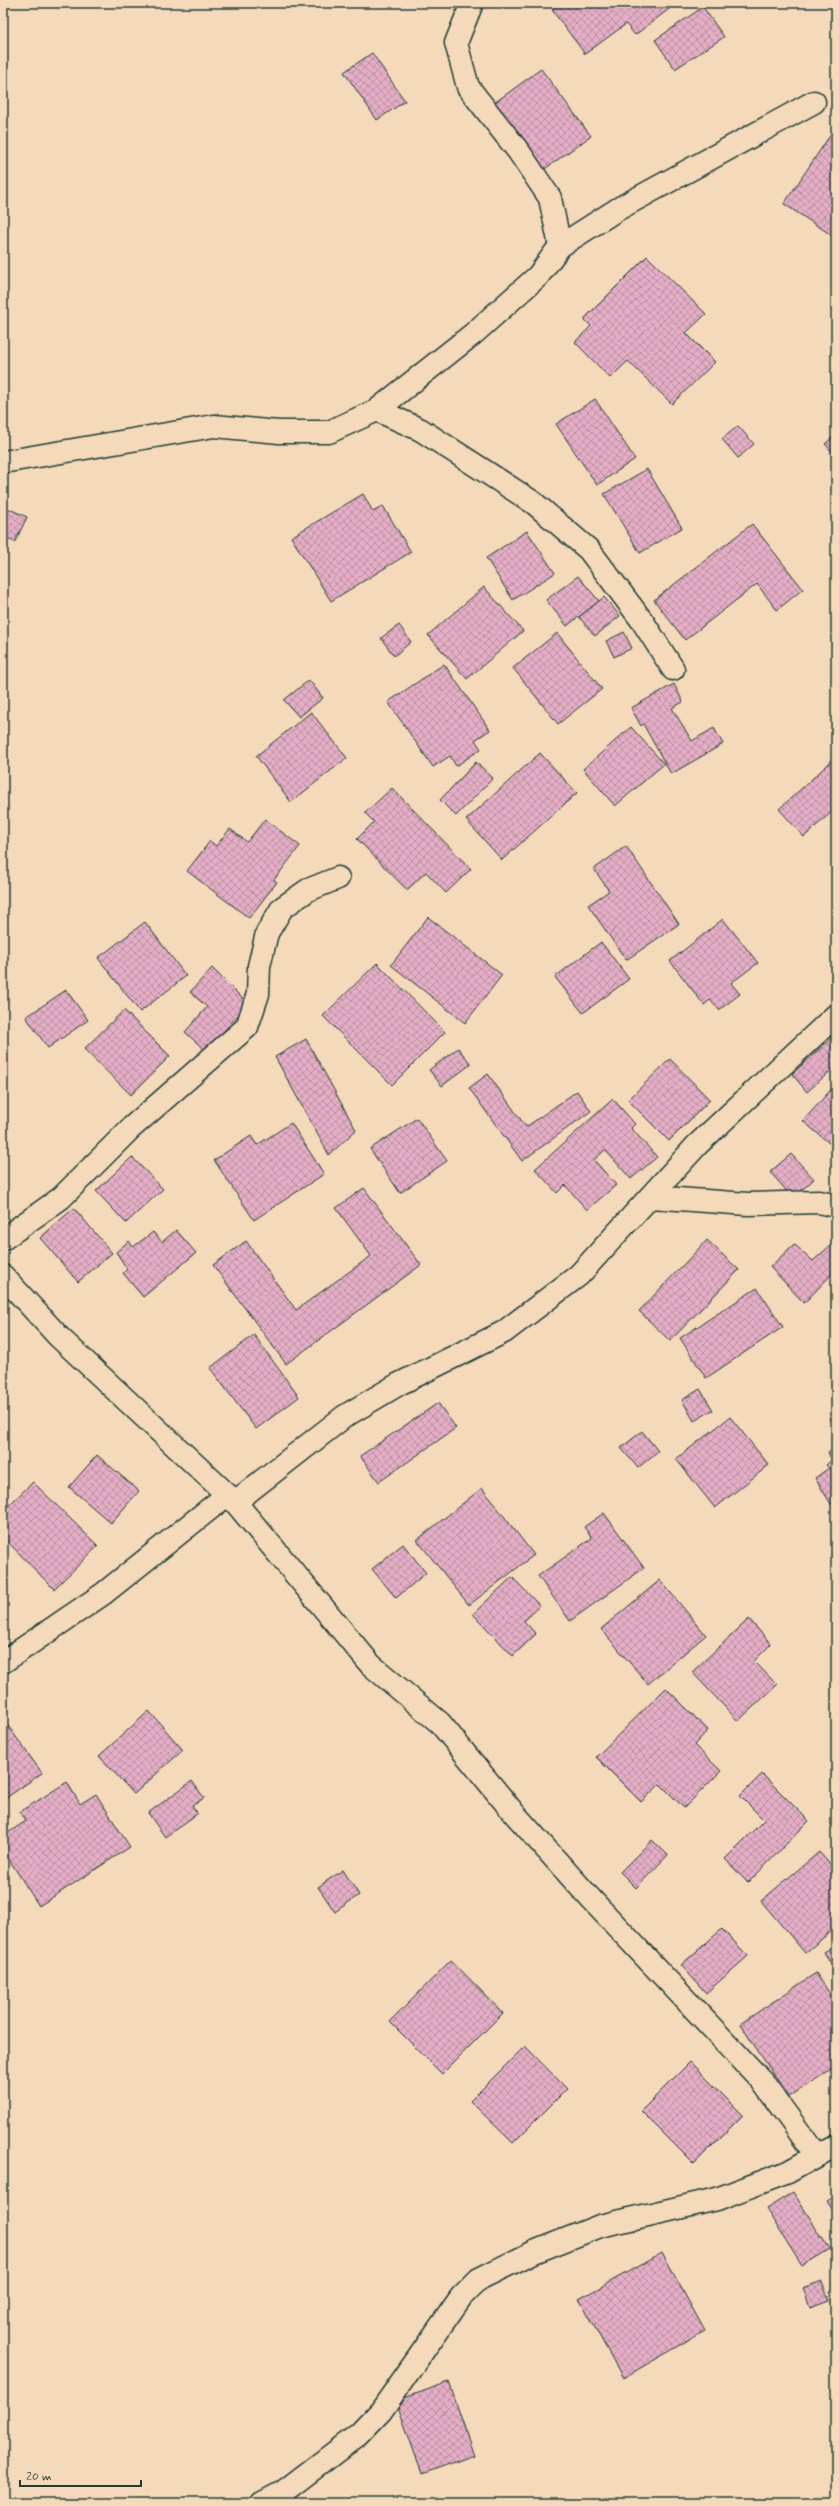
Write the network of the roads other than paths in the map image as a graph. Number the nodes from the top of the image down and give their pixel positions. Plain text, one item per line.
1 (472, 3) edge
2 (814, 102) dead end
3 (560, 246) junction
4 (377, 410) junction
5 (3, 462) edge
6 (673, 669) dead end
7 (338, 878) dead end
8 (836, 1015) edge
9 (650, 1197) junction
10 (836, 1206) edge
11 (3, 1239) edge
12 (3, 1276) edge
13 (231, 1498) junction
14 (3, 1662) edge
15 (836, 2145) edge
16 (816, 2155) junction
17 (262, 2503) edge

1 - 3 street
2 - 3 street
3 - 4 street
4 - 5 street
4 - 6 street
7 - 11 street
8 - 9 street
9 - 10 street
9 - 13 street
12 - 13 street
13 - 14 street
13 - 16 street
15 - 16 street
16 - 17 street

